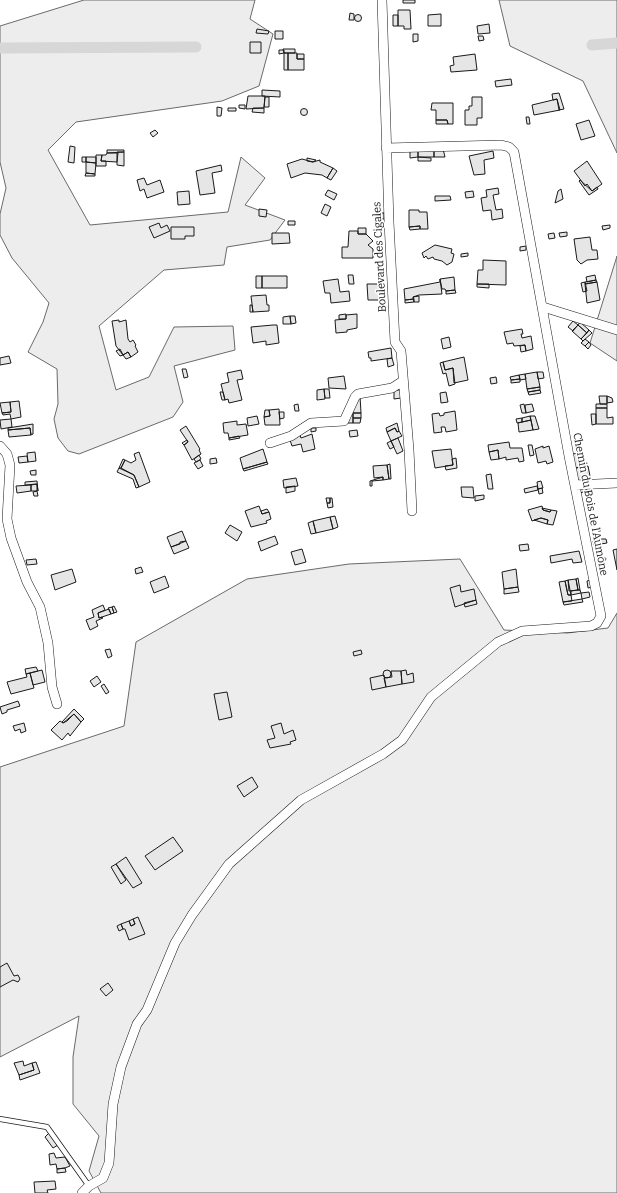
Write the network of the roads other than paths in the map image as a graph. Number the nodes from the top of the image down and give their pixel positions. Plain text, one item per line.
1 (382, 0) edge
2 (386, 148) junction
3 (543, 307) junction
4 (617, 330) edge
5 (403, 381) junction
6 (270, 443) dead end
7 (0, 446) edge
8 (617, 483) edge
9 (575, 485) junction
10 (412, 511) dead end
11 (57, 704) dead end
12 (0, 1119) edge
13 (89, 1186) junction
14 (82, 1193) edge

1 - 2 street, Boulevard des Cigales
2 - 3 street, Chemin du Bois de l'Aumône
2 - 5 street, Boulevard des Cigales
3 - 4 street
3 - 9 street, Chemin du Bois de l'Aumône
5 - 6 street
5 - 10 street, Boulevard des Cigales
7 - 11 street
8 - 9 street
9 - 13 street, Chemin du Bois de l'Aumône
12 - 13 lane
13 - 14 street, Chemin du Bois de l'Aumône

